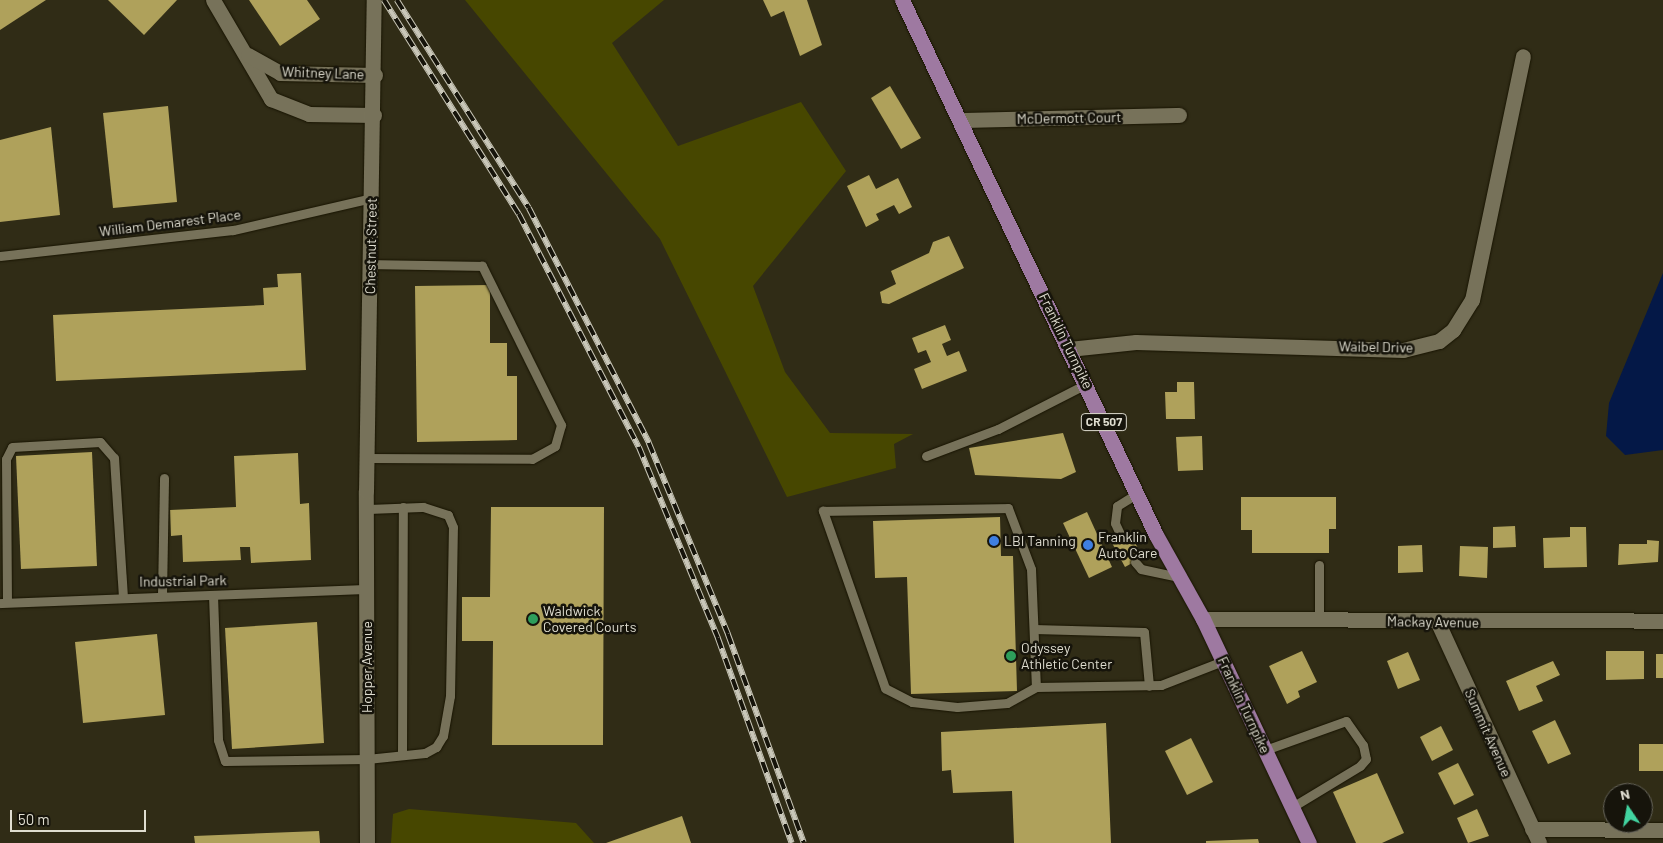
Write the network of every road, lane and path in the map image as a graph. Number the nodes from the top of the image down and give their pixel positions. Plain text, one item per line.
1 (213, 0) edge
2 (374, 0) edge
3 (902, 0) edge
4 (247, 54) junction
5 (1523, 56) dead end
6 (375, 75) junction
7 (374, 115) junction
8 (1179, 116) dead end
9 (960, 120) junction
10 (372, 198) junction
11 (0, 256) edge
12 (370, 264) junction
13 (1070, 348) junction
14 (1086, 384) junction
15 (926, 456) dead end
16 (366, 458) junction
17 (164, 478) dead end
18 (366, 491) joint
19 (1136, 494) junction
20 (403, 508) junction
21 (366, 509) junction
22 (1121, 536) dead end
23 (1135, 562) dead end
24 (1319, 564) dead end
25 (1180, 577) junction
26 (367, 589) junction
27 (162, 595) junction
28 (214, 595) junction
29 (123, 597) junction
30 (3, 602) edge
31 (1203, 619) junction
32 (1319, 620) junction
33 (1663, 621) edge
34 (1438, 623) junction
35 (1034, 630) junction
36 (1223, 661) junction
37 (1149, 686) junction
38 (1036, 687) junction
39 (1265, 750) junction
40 (402, 756) junction
41 (367, 759) junction
42 (1292, 807) junction
43 (1532, 829) junction
44 (1663, 830) edge
45 (368, 843) edge
46 (1309, 843) edge
47 (1539, 843) edge

1 - 4 street, Whitney Lane
2 - 6 street, Chestnut Street
3 - 9 main road, Franklin Turnpike / CR 507
4 - 6 street, Whitney Lane
4 - 7 street, Whitney Lane
5 - 13 street, Waibel Drive
6 - 7 street, Chestnut Street
7 - 10 street, Chestnut Street
8 - 9 street, McDermott Court
9 - 13 main road, Franklin Turnpike / CR 507
10 - 11 lane, William Demarest Place
10 - 12 street, Chestnut Street
12 - 16 street, Chestnut Street
12 - 16 lane
13 - 14 main road, Franklin Turnpike / CR 507
14 - 15 lane
14 - 19 main road, Franklin Turnpike / CR 507
16 - 18 street, Chestnut Street
17 - 27 lane
18 - 21 street, Hopper Avenue
19 - 22 lane
19 - 25 main road, Franklin Turnpike / CR 507
20 - 21 lane
20 - 40 lane
20 - 40 lane
21 - 26 street, Hopper Avenue
23 - 25 lane
24 - 32 lane
25 - 31 main road, Franklin Turnpike / CR 507
26 - 28 lane, Industrial Park
26 - 41 street, Hopper Avenue
27 - 28 lane, Industrial Park
27 - 29 lane, Industrial Park
28 - 41 lane
29 - 30 lane, Industrial Park
29 - 30 lane
31 - 32 street, Mackay Avenue
31 - 36 main road, Franklin Turnpike / CR 507
32 - 34 street, Mackay Avenue
33 - 34 street, Mackay Avenue
34 - 43 street, Summit Avenue
35 - 37 lane
35 - 38 lane
35 - 38 lane
36 - 37 lane
36 - 39 main road, Franklin Turnpike / CR 507
37 - 38 lane
39 - 42 main road, Franklin Turnpike / CR 507
39 - 42 lane
40 - 41 lane
41 - 45 street, Hopper Avenue
42 - 46 main road, Franklin Turnpike / CR 507
43 - 44 street
43 - 47 street, Summit Avenue

